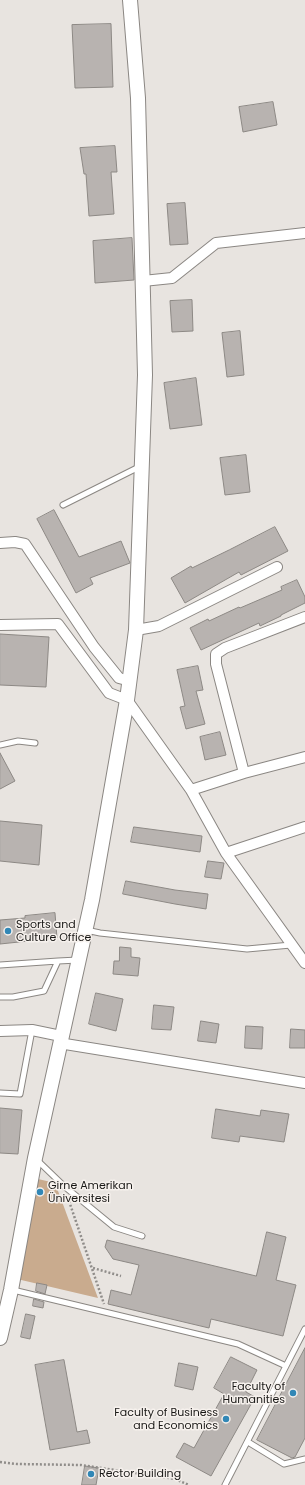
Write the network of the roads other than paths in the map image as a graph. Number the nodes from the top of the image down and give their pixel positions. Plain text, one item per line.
1 (130, 0) edge
2 (305, 233) edge
3 (143, 281) junction
4 (142, 465) junction
5 (63, 506) dead end
6 (0, 543) edge
7 (277, 567) dead end
8 (305, 617) edge
9 (0, 625) edge
10 (136, 630) junction
11 (130, 681) junction
12 (127, 700) junction
13 (35, 743) dead end
14 (0, 745) edge
15 (305, 757) edge
16 (244, 773) junction
17 (191, 790) junction
18 (305, 827) edge
19 (226, 853) junction
20 (86, 930) junction
21 (291, 945) junction
22 (78, 960) junction
23 (58, 961) junction
24 (305, 963) edge
25 (0, 966) edge
26 (0, 997) edge
27 (32, 1030) junction
28 (0, 1031) edge
29 (60, 1040) junction
30 (305, 1083) edge
31 (0, 1093) edge
32 (35, 1158) junction
33 (142, 1236) dead end
34 (11, 1290) junction
35 (3, 1310) edge
36 (305, 1329) edge
37 (0, 1338) edge
38 (286, 1366) junction
39 (248, 1442) junction
40 (305, 1458) edge
41 (225, 1485) edge

1 - 3 street
2 - 3 street
3 - 4 street
4 - 5 lane
4 - 10 street
6 - 11 street
7 - 10 street
8 - 16 street
9 - 12 street
10 - 11 street
11 - 12 street
12 - 17 street
12 - 20 street
13 - 14 lane
15 - 16 street
16 - 17 street
17 - 19 street
18 - 19 street
19 - 21 street
20 - 21 lane
20 - 22 street
21 - 24 street
22 - 23 lane
22 - 29 street
23 - 25 lane
23 - 26 lane
27 - 28 street
27 - 29 street
27 - 31 lane
29 - 30 street
29 - 32 street
32 - 33 lane
32 - 34 street
34 - 35 street
34 - 38 lane
35 - 37 street
36 - 38 lane
38 - 39 lane
39 - 40 lane
39 - 41 lane

